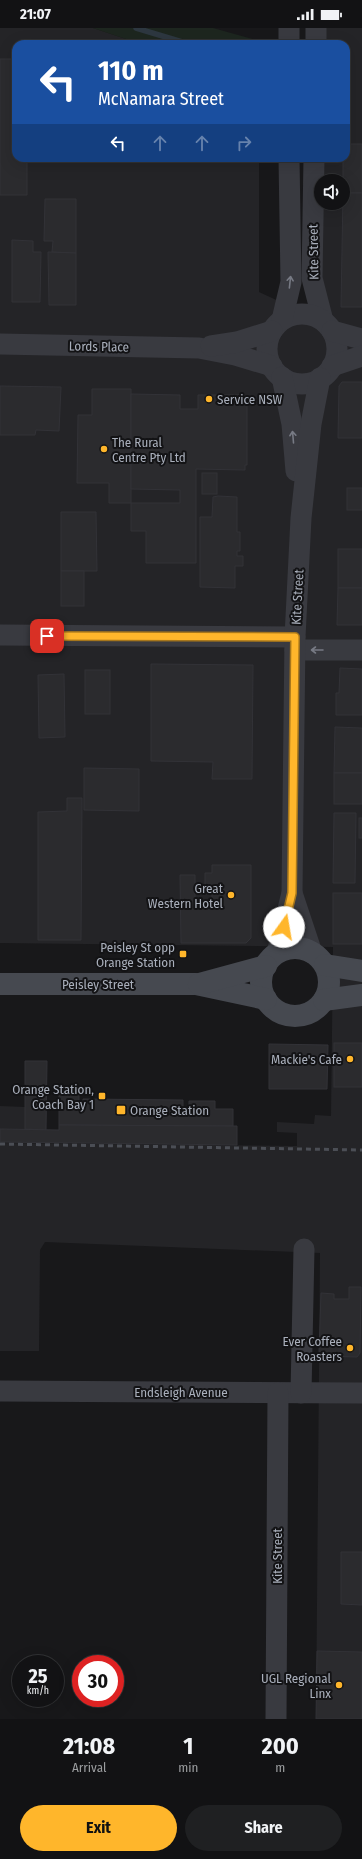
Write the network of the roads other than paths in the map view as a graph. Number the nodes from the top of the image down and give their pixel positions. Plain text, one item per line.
1 (289, 28) edge
2 (316, 28) edge
3 (289, 40) edge
4 (316, 40) edge
5 (289, 162) edge
6 (314, 162) edge
7 (277, 325) junction
8 (327, 326) junction
9 (362, 339) edge
10 (0, 344) edge
11 (199, 348) junction
12 (362, 356) edge
13 (277, 372) junction
14 (326, 372) junction
15 (300, 518) junction
16 (0, 635) edge
17 (295, 643) junction
18 (362, 650) edge
19 (292, 893) junction
20 (318, 959) junction
21 (272, 960) junction
22 (362, 971) edge
23 (0, 984) edge
24 (196, 984) junction
25 (362, 995) edge
26 (266, 1000) junction
27 (324, 1000) junction
28 (304, 1249) dead end
29 (0, 1391) edge
30 (278, 1393) junction
31 (301, 1393) junction
32 (362, 1394) edge
33 (276, 1719) edge

1 - 3 street
2 - 4 street
7 -> 5 street, Kite Street
6 - 8 street, Kite Street
7 - 8 street
7 - 11 street, Lords Place
7 - 13 street
8 - 9 street
8 - 14 street
10 - 11 street, Lords Place
11 - 13 street, Lords Place
12 - 14 street
13 - 14 street
15 -> 13 street, Kite Street
14 - 15 street, Kite Street
15 - 17 street, Kite Street
16 - 17 street
18 -> 17 street
17 - 19 street, Kite Street
19 - 20 street, Kite Street
19 - 21 street, Kite Street
20 - 21 main road
20 - 22 main road
20 - 27 main road
21 - 24 main road, Peisley Street
21 - 26 main road
23 - 24 main road, Peisley Street
24 - 26 main road, Peisley Street
25 - 27 main road
26 - 27 main road
28 - 31 street
29 - 30 street, Endsleigh Avenue
30 - 31 street, Endsleigh Avenue
30 - 33 street, Kite Street
31 - 32 street, Endsleigh Avenue

